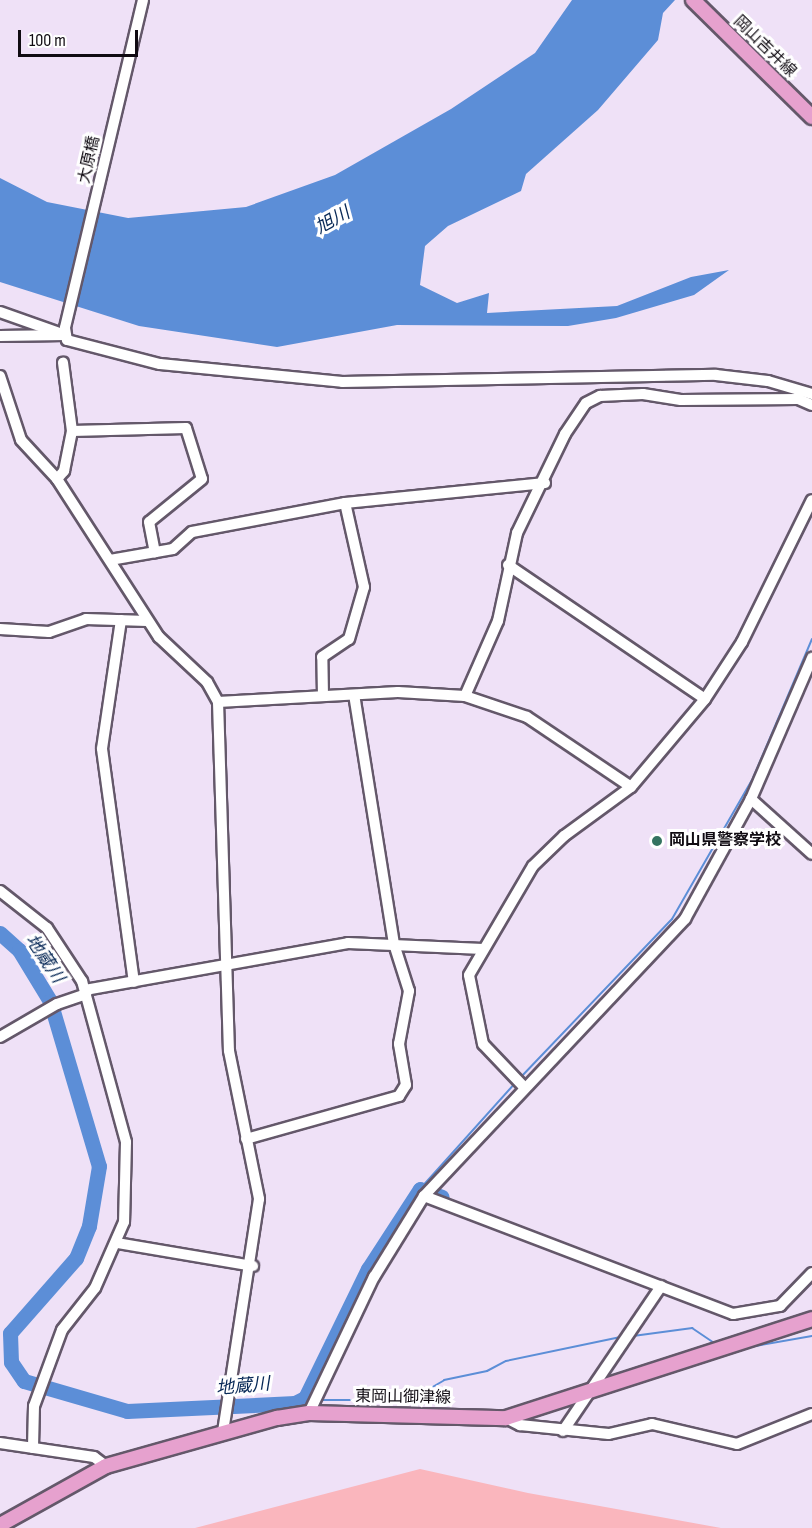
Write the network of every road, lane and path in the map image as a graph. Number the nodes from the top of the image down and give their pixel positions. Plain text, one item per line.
1 (143, 0) edge
2 (693, 0) edge
3 (812, 117) edge
4 (0, 312) edge
5 (65, 331) junction
6 (0, 336) edge
7 (63, 363) dead end
8 (0, 376) edge
9 (812, 394) edge
10 (812, 405) edge
11 (72, 431) junction
12 (57, 479) junction
13 (545, 483) junction
14 (812, 500) edge
15 (345, 503) junction
16 (155, 552) junction
17 (111, 560) junction
18 (508, 565) junction
19 (122, 620) junction
20 (147, 621) junction
21 (0, 628) edge
22 (812, 658) edge
23 (354, 694) junction
24 (323, 696) junction
25 (465, 696) junction
26 (705, 699) junction
27 (218, 702) junction
28 (631, 787) junction
29 (751, 799) junction
30 (812, 855) edge
31 (0, 891) edge
32 (394, 944) junction
33 (483, 949) junction
34 (224, 964) junction
35 (134, 982) junction
36 (85, 992) junction
37 (0, 1037) edge
38 (524, 1087) junction
39 (246, 1139) junction
40 (424, 1196) junction
41 (117, 1243) junction
42 (253, 1266) junction
43 (812, 1273) edge
44 (660, 1286) junction
45 (812, 1319) edge
46 (588, 1392) junction
47 (309, 1413) junction
48 (812, 1414) edge
49 (506, 1418) junction
50 (563, 1431) junction
51 (223, 1432) junction
52 (0, 1443) edge
53 (33, 1448) junction
54 (106, 1466) junction
55 (0, 1525) edge

1 - 5 street, 大原橋
2 - 3 main road, 岡山吉井線
4 - 5 street
5 - 6 street
5 - 9 street
7 - 11 street
8 - 12 street
10 - 13 street
11 - 12 street
11 - 16 street
12 - 17 street
13 - 15 street
13 - 18 street
14 - 26 street
15 - 16 street
15 - 24 street
16 - 17 street
17 - 20 street
18 - 25 street
18 - 26 street
19 - 20 street
19 - 21 street
19 - 35 street
20 - 27 street
22 - 29 street
23 - 24 street
23 - 25 street
23 - 32 street
24 - 27 street
25 - 28 street
26 - 28 street
27 - 34 street
28 - 33 street
29 - 30 street
29 - 38 street
31 - 36 street
32 - 33 street
32 - 34 street
32 - 39 street
33 - 38 street
34 - 35 street
34 - 39 street
35 - 36 street
36 - 37 street
36 - 41 street
38 - 40 street
39 - 42 street
40 - 44 street
40 - 47 street
41 - 42 street
41 - 53 street
42 - 51 street
43 - 44 street
44 - 46 street
45 - 46 main road, 東岡山御津線
46 - 49 main road, 東岡山御津線
46 - 50 street
47 - 49 main road, 東岡山御津線
47 - 51 main road, 東岡山御津線
48 - 50 street
49 - 50 street
51 - 54 main road, 東岡山御津線
52 - 53 street
53 - 54 street
54 - 55 main road, 東岡山御津線

